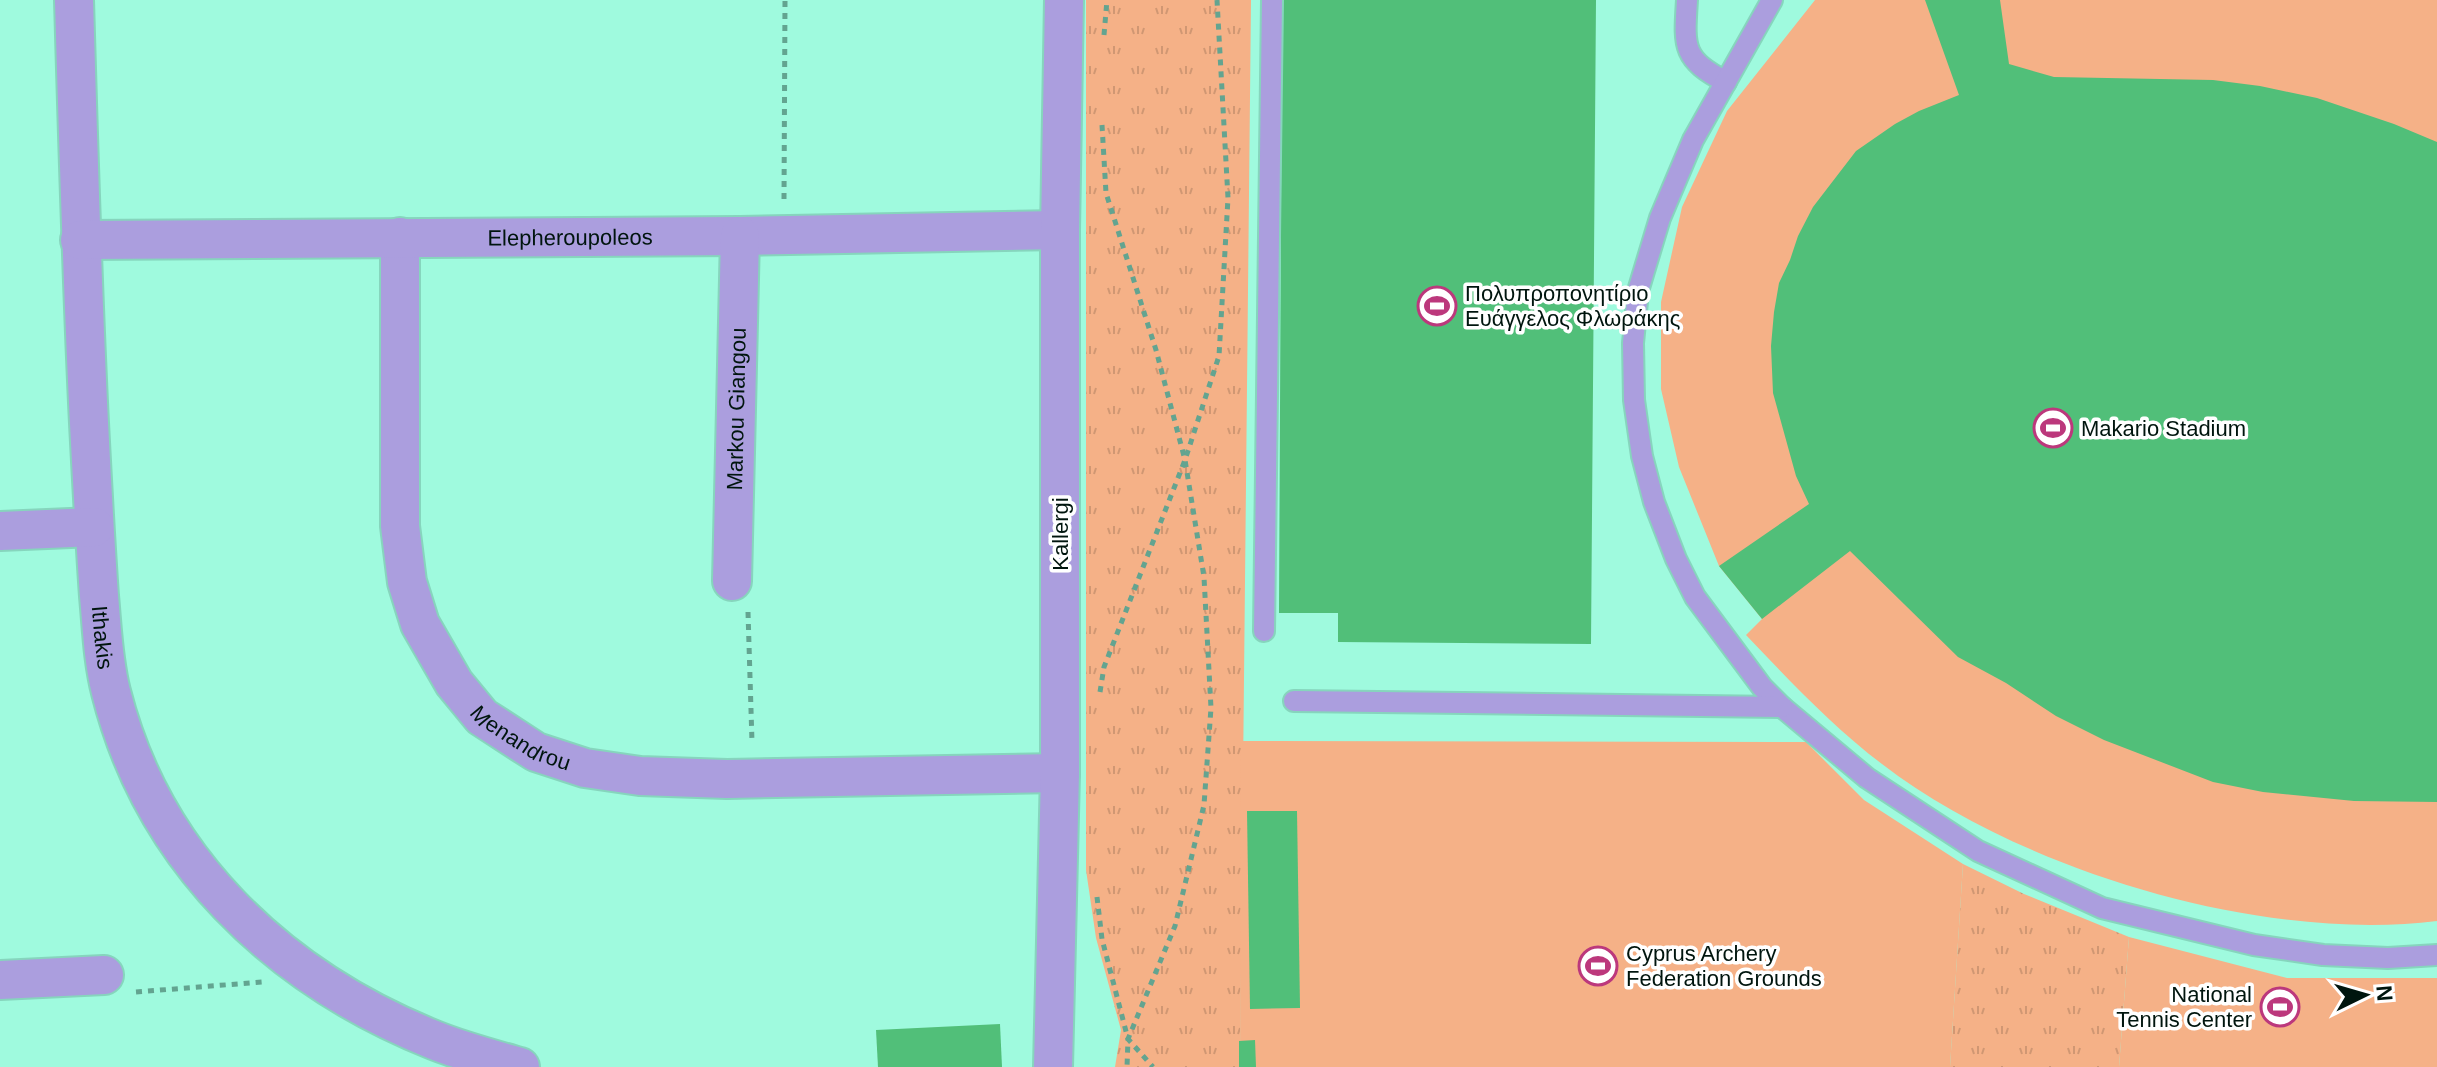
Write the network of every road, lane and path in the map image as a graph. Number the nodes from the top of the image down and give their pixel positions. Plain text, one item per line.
1 (74, 0) edge
2 (785, 0) edge
3 (1064, 0) edge
4 (1107, 0) edge
5 (1217, 0) edge
6 (1272, 0) edge
7 (1687, 0) edge
8 (1772, 0) edge
9 (1103, 47) dead end
10 (1726, 82) junction
11 (1102, 117) dead end
12 (1060, 230) junction
13 (784, 235) junction
14 (740, 236) junction
15 (400, 237) junction
16 (80, 240) junction
17 (1185, 460) junction
18 (94, 527) junction
19 (0, 531) edge
20 (732, 581) joint
21 (1264, 631) dead end
22 (1099, 698) dead end
23 (1294, 701) dead end
24 (1782, 707) junction
25 (1060, 773) junction
26 (753, 778) junction
27 (1097, 895) dead end
28 (2437, 955) edge
29 (104, 975) joint
30 (319, 978) junction
31 (0, 980) edge
32 (1128, 1039) junction
33 (520, 1067) edge
34 (1053, 1067) edge
35 (1127, 1067) edge
36 (1153, 1067) edge

1 - 16 street, Ithakis
2 - 13 path
3 - 12 street, Kallergi
4 - 9 path
5 - 17 path
6 - 21 lane
7 - 10 lane
8 - 10 lane
10 - 24 lane
11 - 17 path
12 - 13 street, Elepheroupoleos
12 - 25 street, Kallergi
13 - 14 street, Elepheroupoleos
14 - 15 street, Elepheroupoleos
14 - 20 street, Markou Giangou
15 - 16 street, Elepheroupoleos
15 - 26 street, Menandrou
16 - 18 street, Ithakis
17 - 22 path
17 - 32 path
18 - 19 street
18 - 30 street, Ithakis
20 - 26 path
23 - 24 lane
24 - 28 lane
25 - 26 street, Menandrou
25 - 34 street, Kallergi
27 - 32 path
29 - 30 path
29 - 31 street
30 - 33 street, Ithakis
32 - 35 path
32 - 36 path

